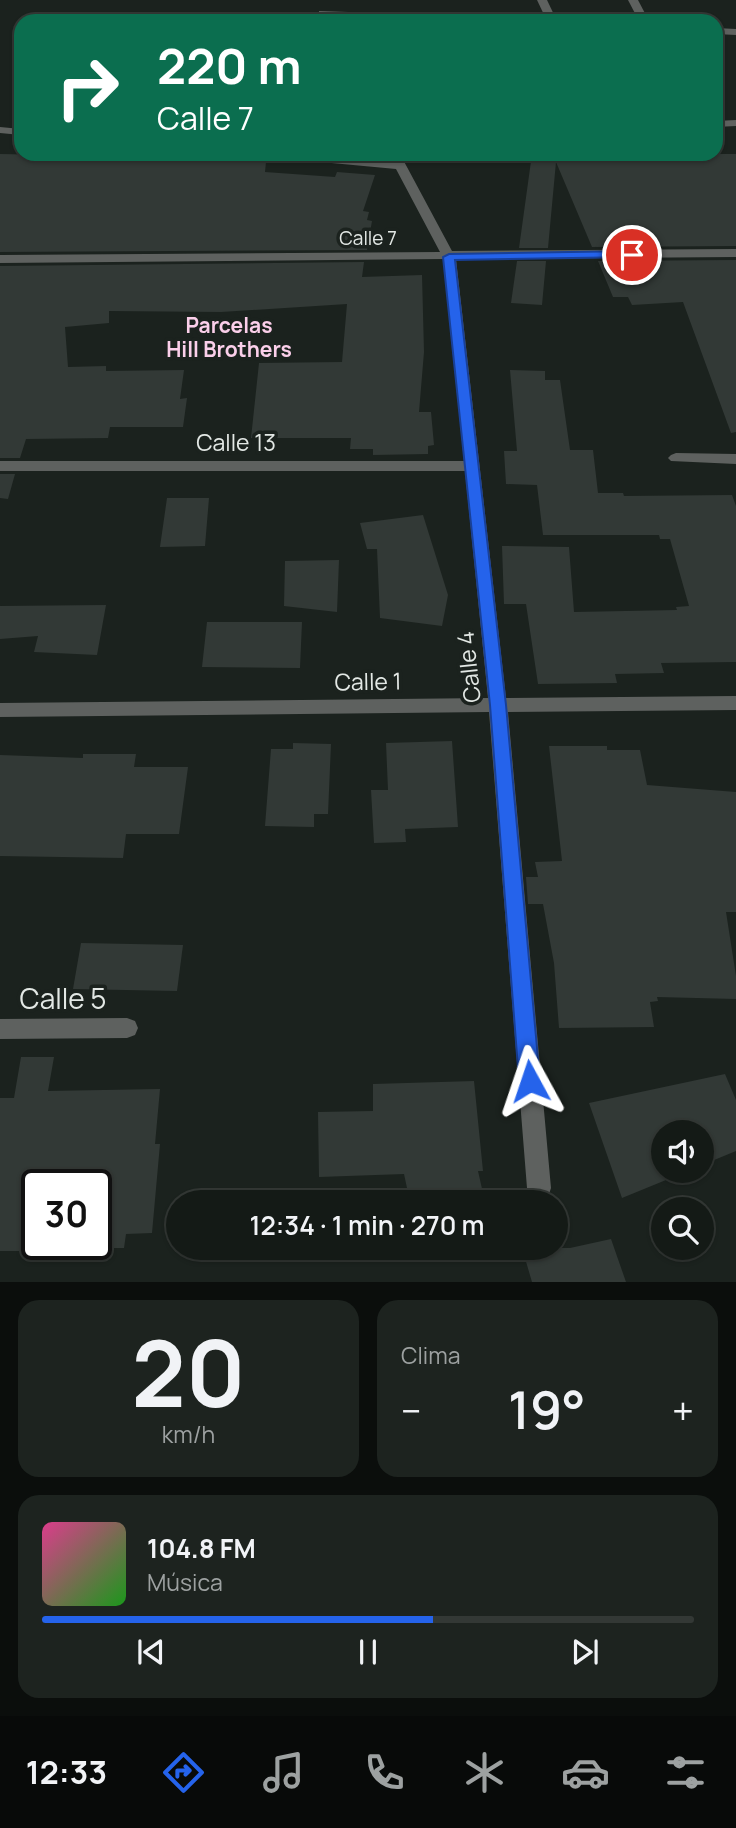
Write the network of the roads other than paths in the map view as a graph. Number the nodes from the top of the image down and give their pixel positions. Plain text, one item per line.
1 (397, 161) edge
2 (736, 254) edge
3 (449, 257) junction
4 (0, 259) edge
5 (676, 458) dead end
6 (736, 459) edge
7 (0, 466) edge
8 (471, 466) junction
9 (736, 703) edge
10 (498, 705) junction
11 (0, 710) edge
12 (127, 1028) dead end
13 (0, 1029) edge
14 (539, 1188) dead end

1 - 3 street, Calle 4
2 - 3 street, Calle 7
3 - 4 street, Calle 7
3 - 8 street, Calle 4
5 - 6 street
7 - 8 street, Calle 13
8 - 10 street, Calle 4
9 - 10 street, Calle 1
10 - 11 street, Calle 1
10 - 14 street, Calle 4
12 - 13 street, Calle 5

